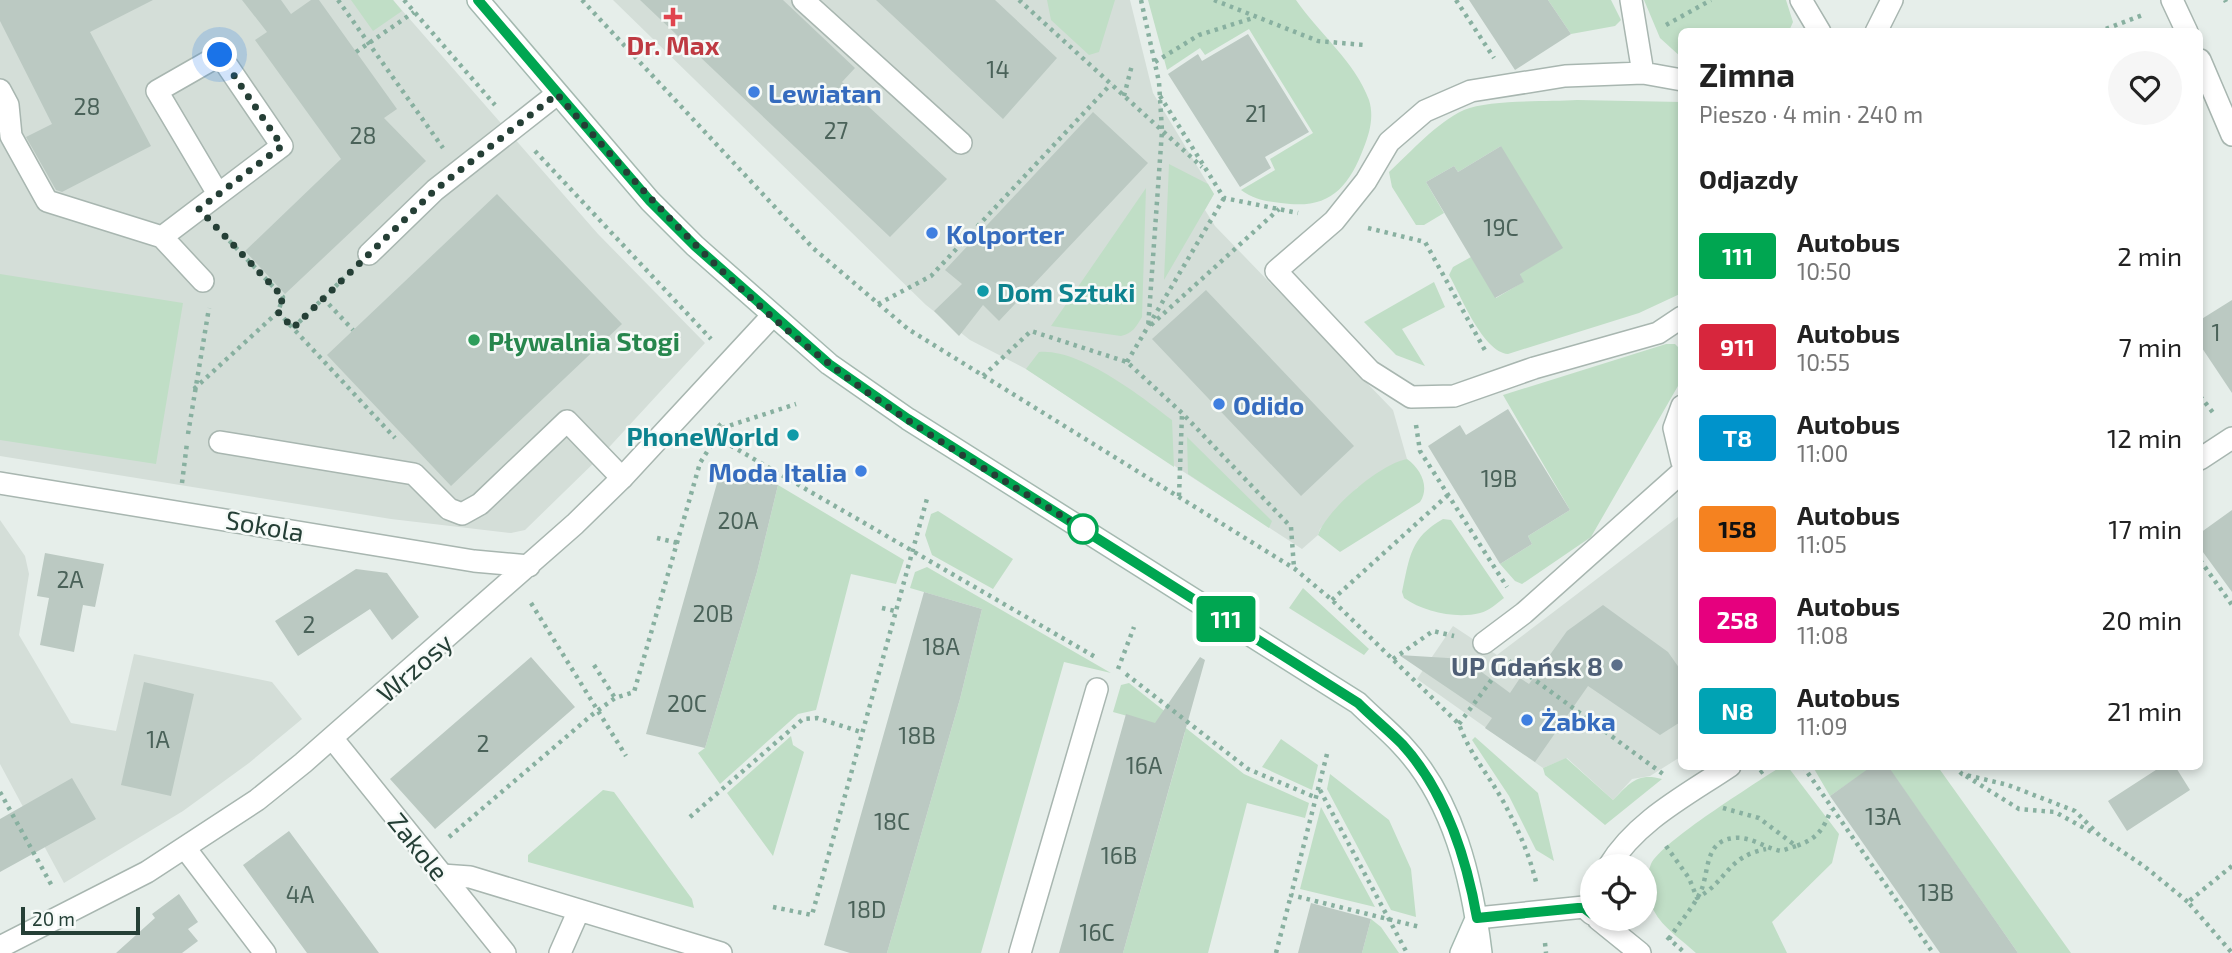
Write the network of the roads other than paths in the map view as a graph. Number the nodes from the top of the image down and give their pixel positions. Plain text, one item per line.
1 (478, 0) edge
2 (803, 0) edge
3 (1631, 0) edge
4 (1801, 0) edge
5 (1892, 0) edge
6 (2175, 4) edge
7 (1818, 28) edge
8 (1878, 28) edge
9 (2185, 28) edge
10 (2203, 67) edge
11 (1643, 74) junction
12 (1678, 79) edge
13 (0, 90) edge
14 (557, 94) junction
15 (2232, 135) edge
16 (961, 143) dead end
17 (218, 194) junction
18 (162, 237) junction
19 (369, 254) road end
20 (203, 281) road end
21 (772, 316) junction
22 (1678, 320) edge
23 (1678, 417) edge
24 (2227, 430) edge
25 (219, 442) dead end
26 (1678, 444) edge
27 (2203, 456) edge
28 (1678, 476) edge
29 (622, 478) junction
30 (0, 483) edge
31 (529, 565) junction
32 (1484, 643) road end
33 (1097, 689) dead end
34 (332, 738) junction
35 (1724, 770) edge
36 (185, 848) junction
37 (1616, 854) edge
38 (442, 875) junction
39 (1580, 909) edge
40 (579, 910) junction
41 (1477, 918) junction
42 (1616, 931) edge
43 (0, 947) edge
44 (265, 953) edge
45 (505, 953) edge
46 (561, 953) edge
47 (721, 953) edge
48 (1020, 953) edge
49 (1461, 953) edge
50 (1481, 953) edge
51 (1640, 953) edge

1 - 14 street
2 - 16 street
3 - 11 street
4 - 7 street
5 - 8 street
6 - 9 street
10 - 15 street
11 - 12 street
11 - 22 street
13 - 18 street
14 - 19 street
14 - 21 street
17 - 17 street
17 - 18 street
18 - 20 street
21 - 29 street, Wrzosy
21 - 41 street
23 - 26 street
24 - 27 street
25 - 29 street
28 - 32 street
29 - 31 street, Wrzosy
30 - 31 street, Sokola
31 - 34 street, Wrzosy
33 - 48 street
34 - 36 street, Wrzosy
34 - 38 street, Zakole
35 - 37 street
36 - 43 street, Wrzosy
36 - 44 street
38 - 40 street
38 - 45 street, Zakole
39 - 41 street
40 - 46 street
40 - 47 street
41 - 49 street
41 - 50 street
42 - 51 street

